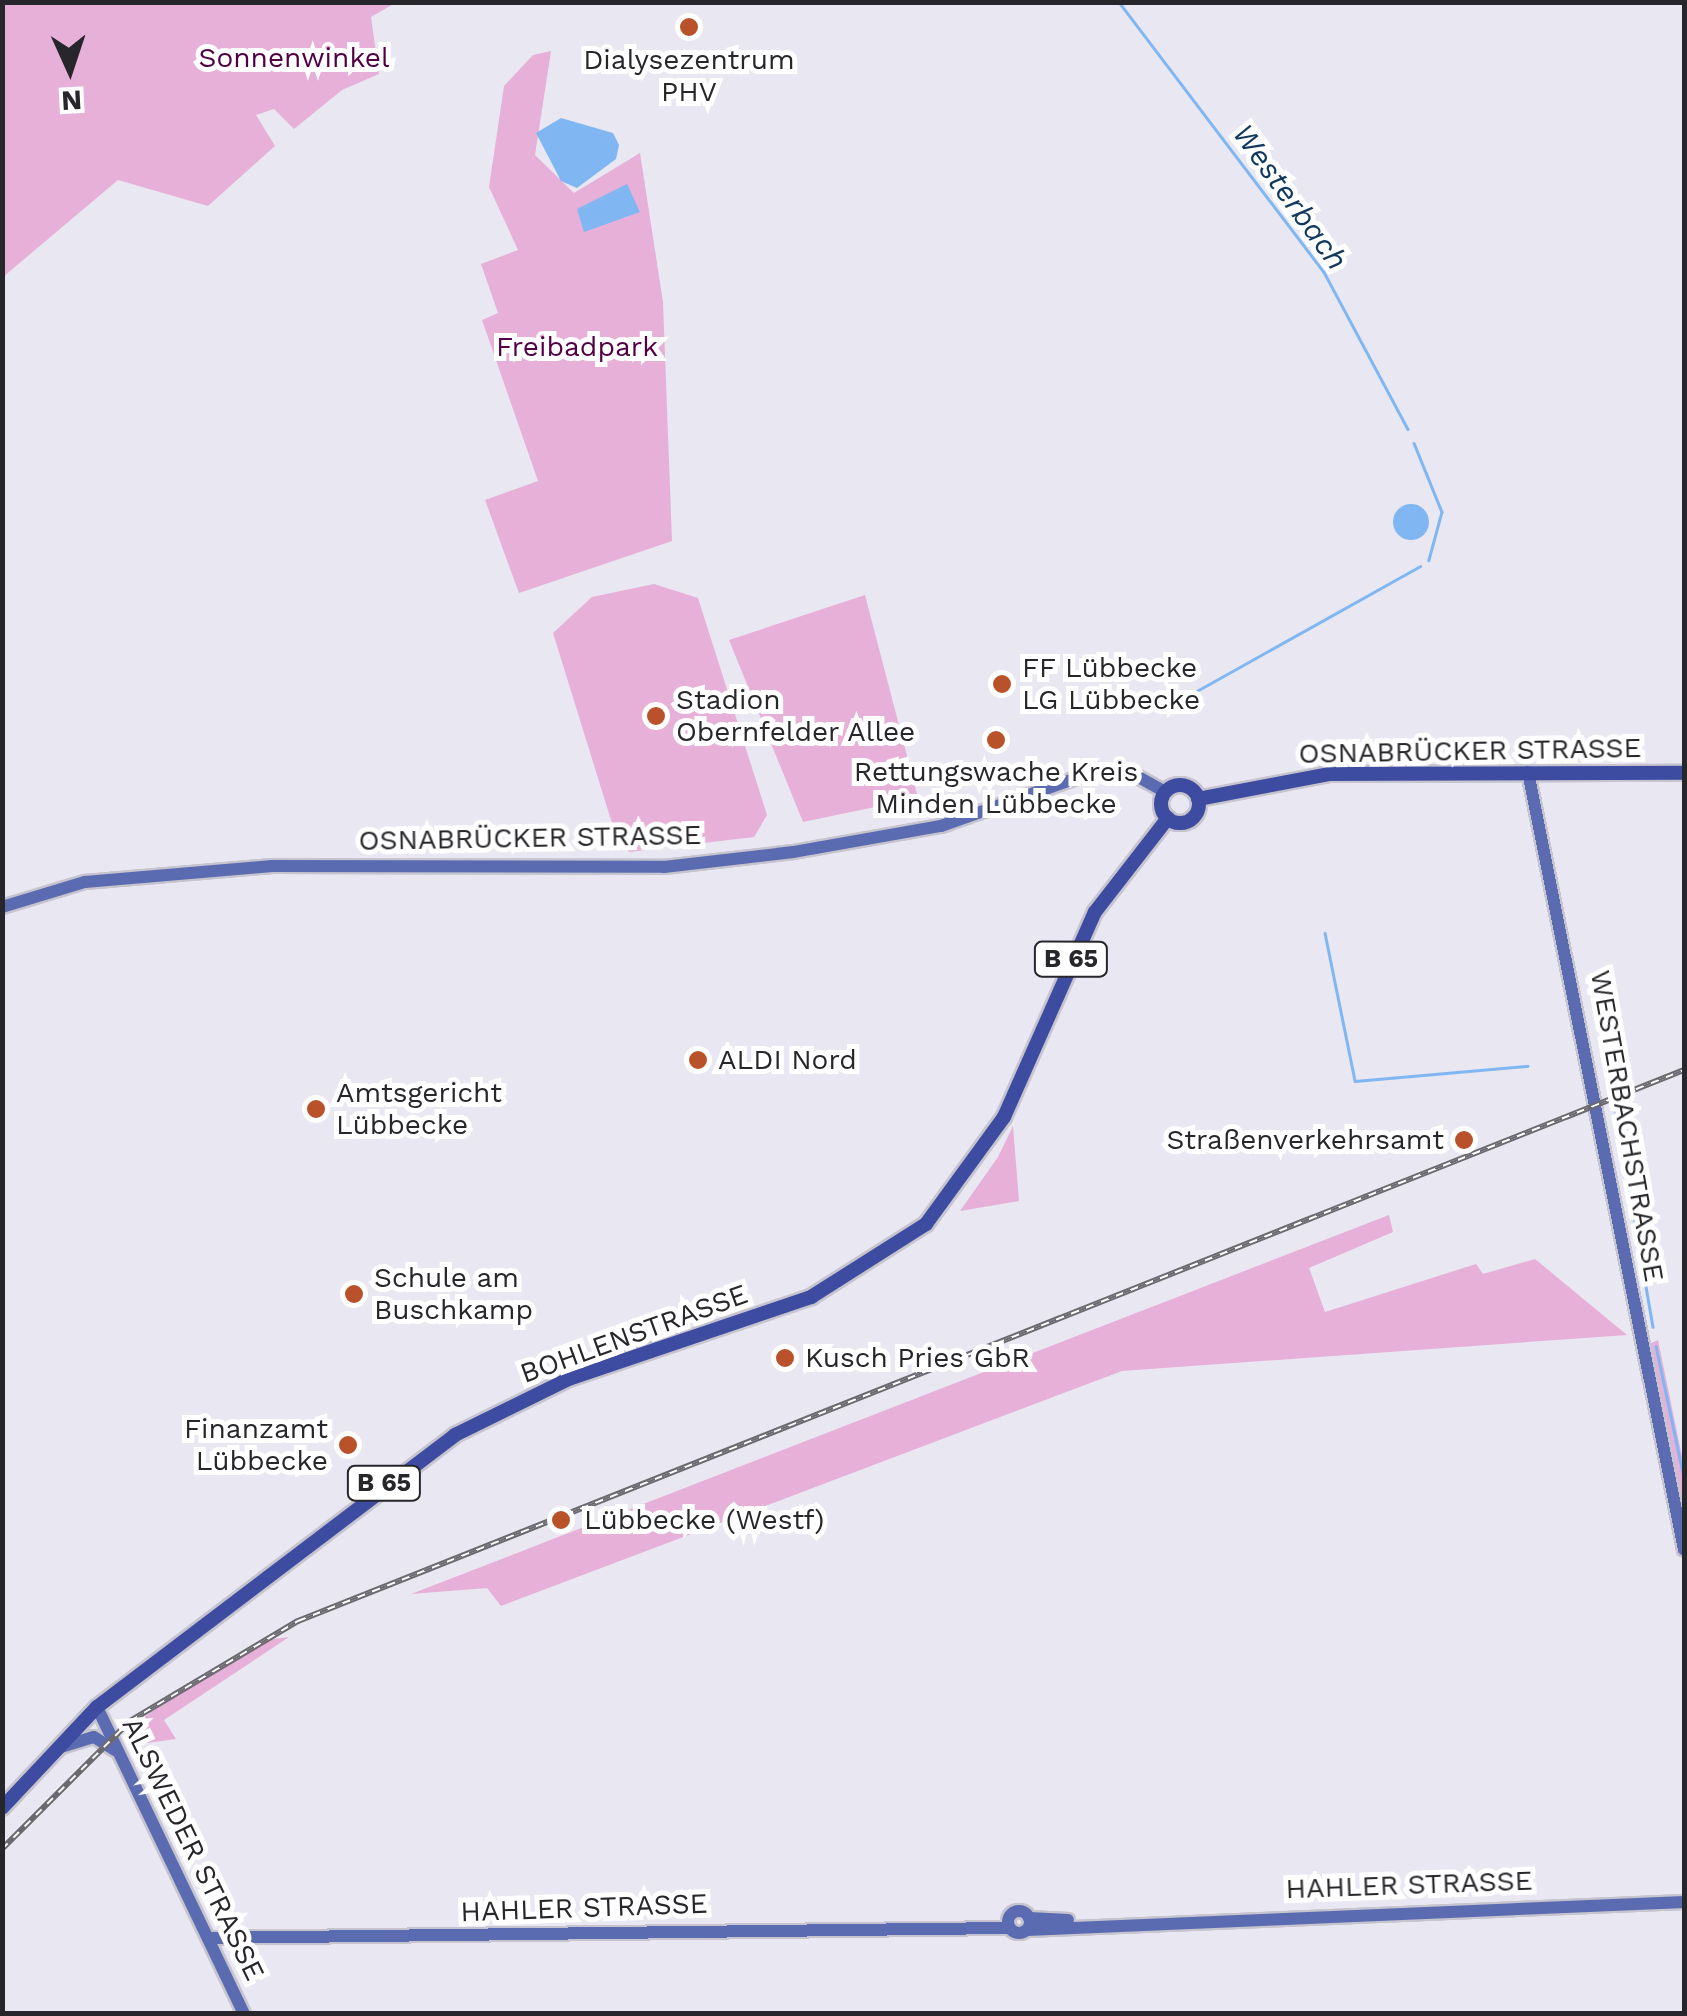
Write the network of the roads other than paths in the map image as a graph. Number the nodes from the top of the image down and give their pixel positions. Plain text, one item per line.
1 (1528, 772) junction
2 (1684, 772) edge
3 (1166, 792) junction
4 (1198, 799) junction
5 (1168, 818) junction
6 (2, 908) edge
7 (1684, 1550) edge
8 (97, 1706) junction
9 (50, 1753) junction
10 (124, 1758) junction
11 (2, 1808) edge
12 (1684, 1902) edge
13 (211, 1938) junction
14 (244, 2014) edge

1 - 2 main road, OSNABRÜCKER STRASSE
1 - 4 main road, OSNABRÜCKER STRASSE
1 - 7 street, WESTERBACHSTRASSE
3 - 4 main road
3 - 5 main road
3 - 6 street, OSNABRÜCKER STRASSE
4 - 5 main road
5 - 8 main road, BOHLENSTRASSE / B 65
8 - 9 main road, BOHLENSTRASSE / B 65
8 - 10 street, ALSWEDER STRASSE
9 - 10 street
9 - 11 main road, BOHLENSTRASSE / B 65
10 - 13 street, ALSWEDER STRASSE
12 - 13 street, HAHLER STRASSE
13 - 14 street, ALSWEDER STRASSE

